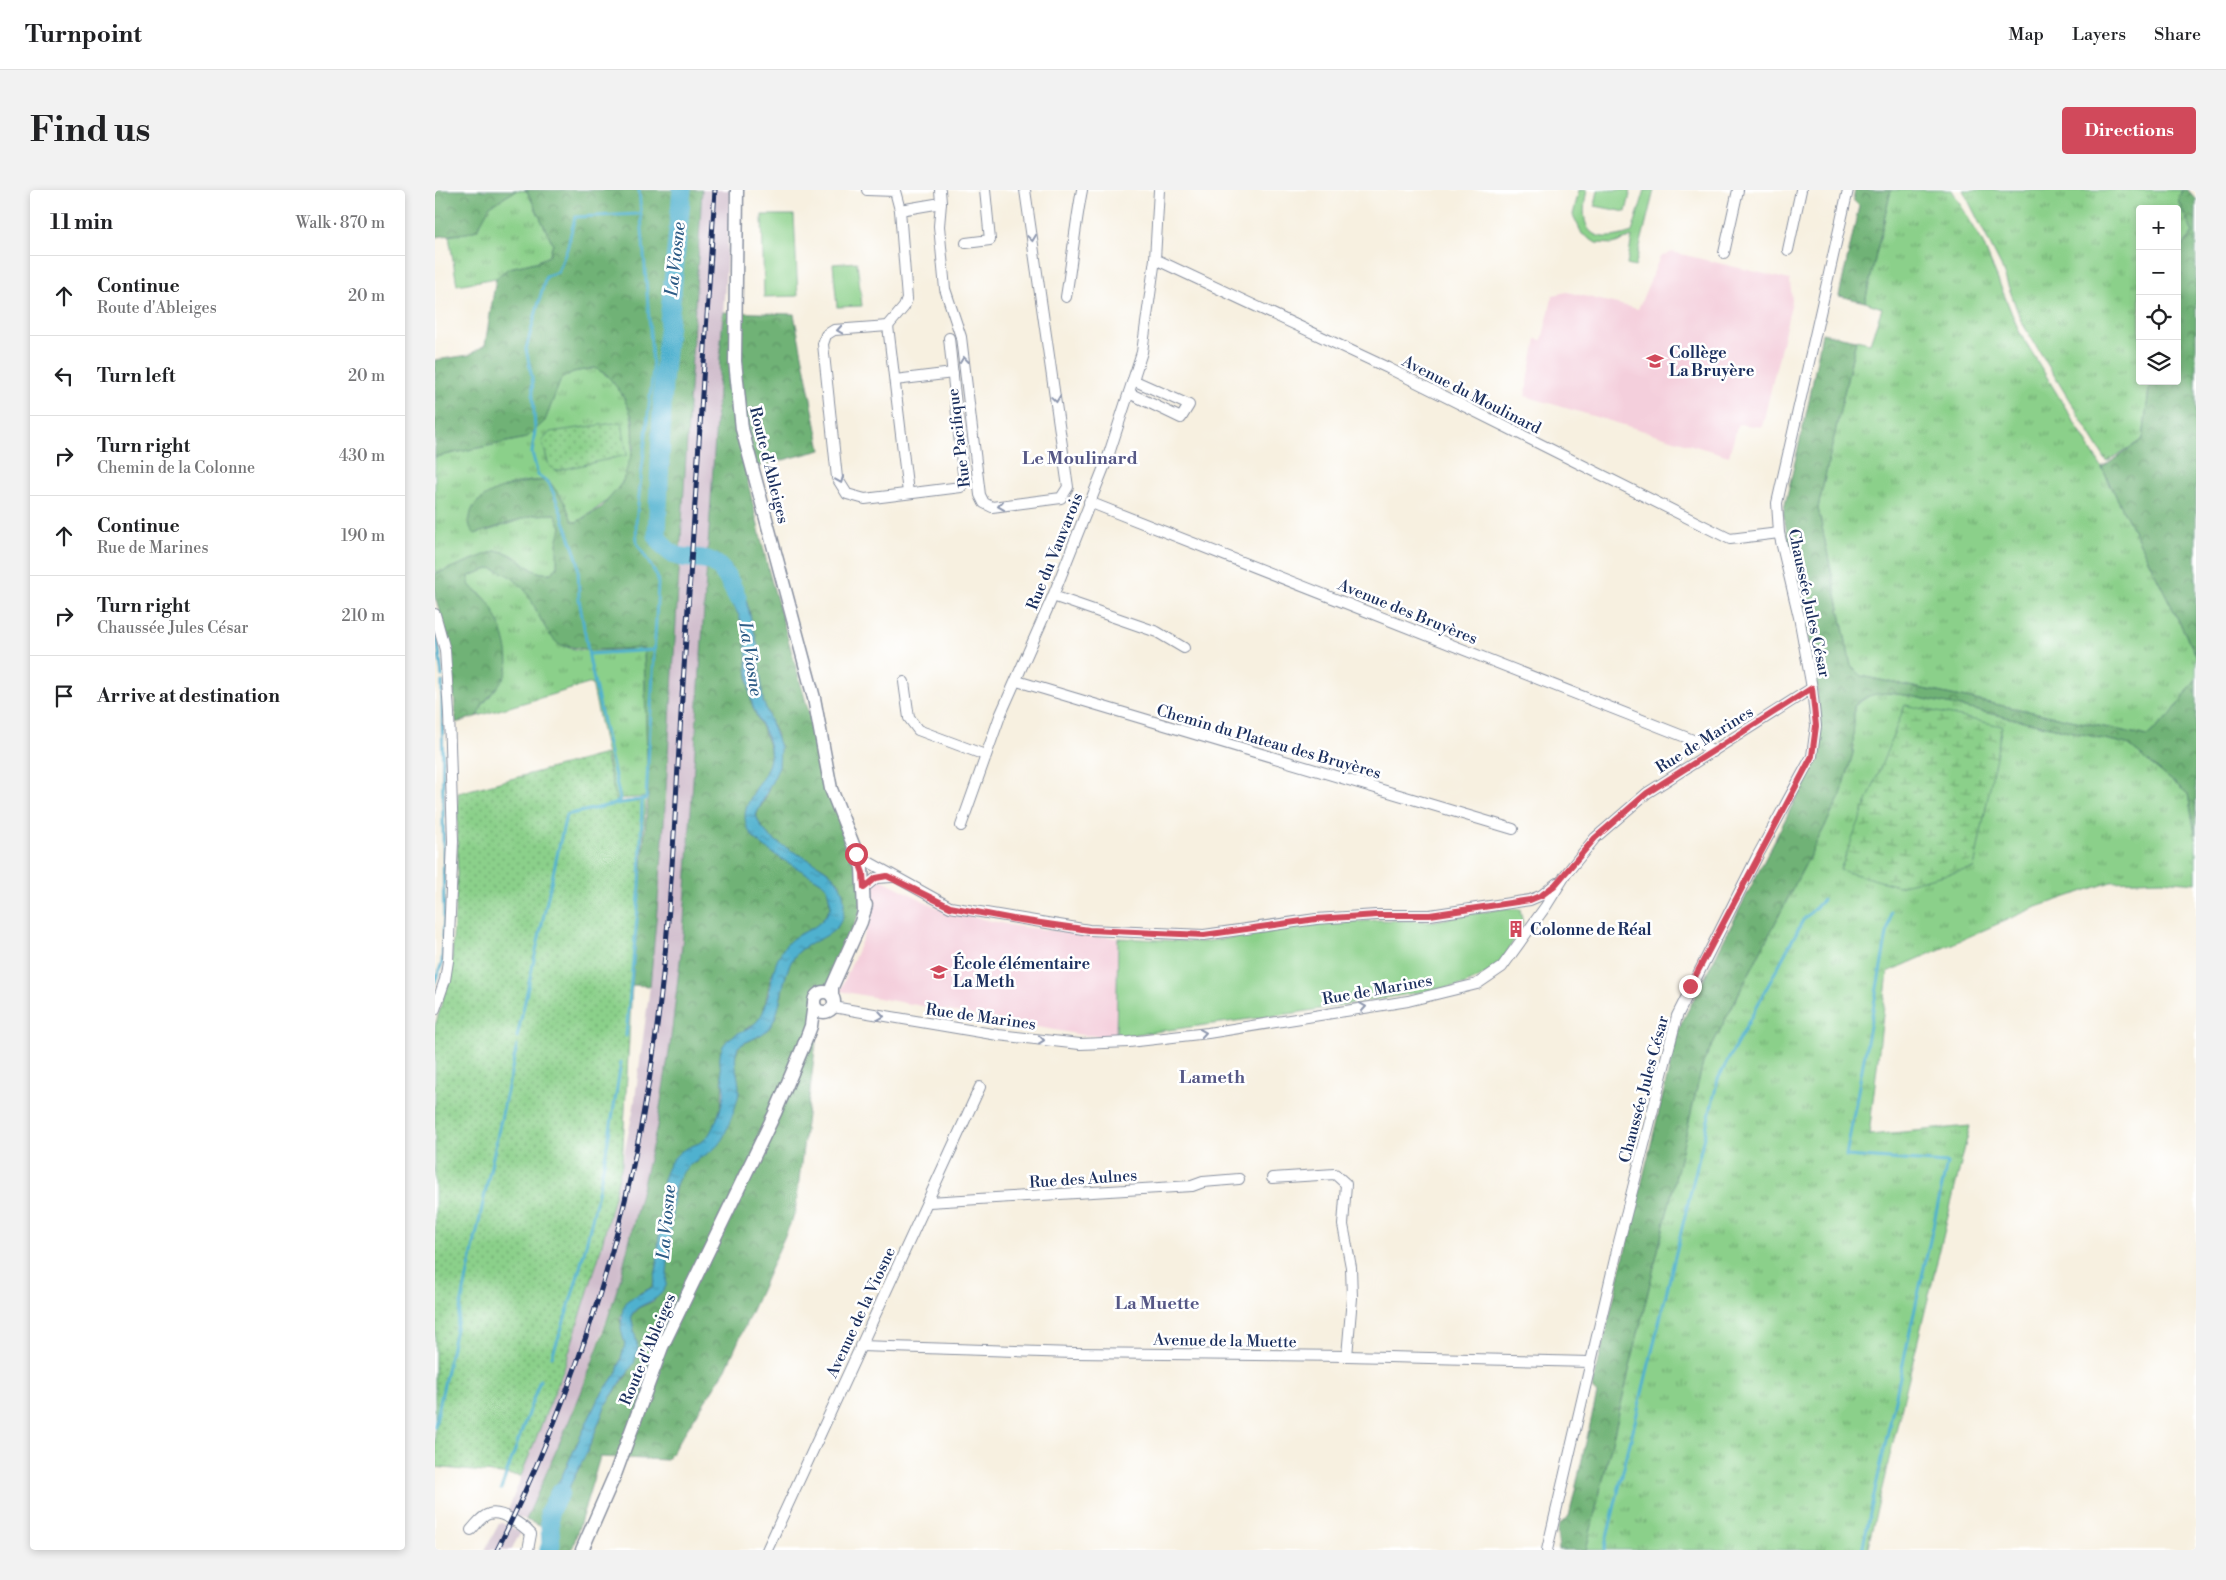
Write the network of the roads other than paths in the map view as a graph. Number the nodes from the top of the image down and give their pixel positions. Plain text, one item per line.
1 (737, 190) edge
2 (867, 190) edge
3 (940, 190) edge
4 (985, 190) edge
5 (1025, 190) edge
6 (1082, 190) edge
7 (1159, 190) edge
8 (1738, 190) edge
9 (1801, 190) edge
10 (1848, 190) edge
11 (941, 203) junction
12 (900, 210) junction
13 (966, 243) dead end
14 (1788, 250) dead end
15 (1725, 253) dead end
16 (1155, 259) junction
17 (1066, 298) dead end
18 (888, 326) junction
19 (949, 338) dead end
20 (953, 373) junction
21 (895, 380) junction
22 (1133, 380) junction
23 (1129, 392) junction
24 (908, 493) junction
25 (1089, 502) junction
26 (1779, 532) junction
27 (1053, 596) junction
28 (435, 614) edge
29 (1184, 648) dead end
30 (1017, 681) junction
31 (904, 682) dead end
32 (1812, 688) junction
33 (823, 741) junction
34 (1713, 752) junction
35 (985, 755) junction
36 (961, 826) dead end
37 (1513, 829) dead end
38 (867, 861) junction
39 (1566, 874) junction
40 (893, 877) junction
41 (867, 885) junction
42 (825, 1002) junction
43 (435, 1008) edge
44 (981, 1087) dead end
45 (1272, 1178) dead end
46 (1239, 1179) dead end
47 (929, 1202) junction
48 (860, 1346) junction
49 (1347, 1356) junction
50 (1590, 1362) junction
51 (471, 1530) dead end
52 (528, 1550) edge
53 (581, 1550) edge
54 (767, 1550) edge
55 (1547, 1550) edge

1 - 33 main road, Route d'Ableiges
2 - 12 street
3 - 11 street, Rue Pacifique
4 - 13 street
5 -> 11 street, Rue Pacifique
6 - 17 street
7 - 16 street, Rue du Vauvarois
8 - 15 street
9 - 14 street
10 - 26 street, Chaussée Jules César
11 - 12 street
12 - 18 street
16 - 22 street, Rue du Vauvarois
16 - 26 street, Avenue du Moulinard
18 - 21 street
18 -> 24 street
19 - 20 street
20 - 21 street
20 - 24 street
21 - 24 street
22 - 23 street, Rue du Vauvarois
22 - 23 street
23 - 25 street, Rue du Vauvarois
25 - 27 street, Rue du Vauvarois
25 - 34 street, Avenue des Bruyères
26 - 32 street, Chaussée Jules César
27 - 29 street
27 - 30 street, Rue du Vauvarois
28 - 43 street
30 - 35 street, Rue du Vauvarois
30 - 37 street, Chemin du Plateau des Bruyères
31 - 35 street
32 - 34 street, Rue de Marines
32 - 50 street, Chaussée Jules César
33 - 38 main road, Route d'Ableiges
33 - 41 main road, Route d'Ableiges
34 - 39 street, Rue de Marines
35 - 36 street, Rue du Vauvarois
38 - 40 street
38 - 41 main road, Route d'Ableiges
39 - 40 street
42 -> 39 street, Rue de Marines
40 - 41 street
41 - 42 main road, Route d'Ableiges
42 - 53 main road, Route d'Ableiges
44 - 47 street, Avenue de la Viosne
45 - 49 street
46 - 47 street, Rue des Aulnes
47 - 48 street, Avenue de la Viosne
48 - 49 street, Avenue de la Muette
48 - 54 street, Avenue de la Viosne
49 - 50 street, Avenue de la Muette
50 - 55 street, Chaussée Jules César
51 - 52 street

